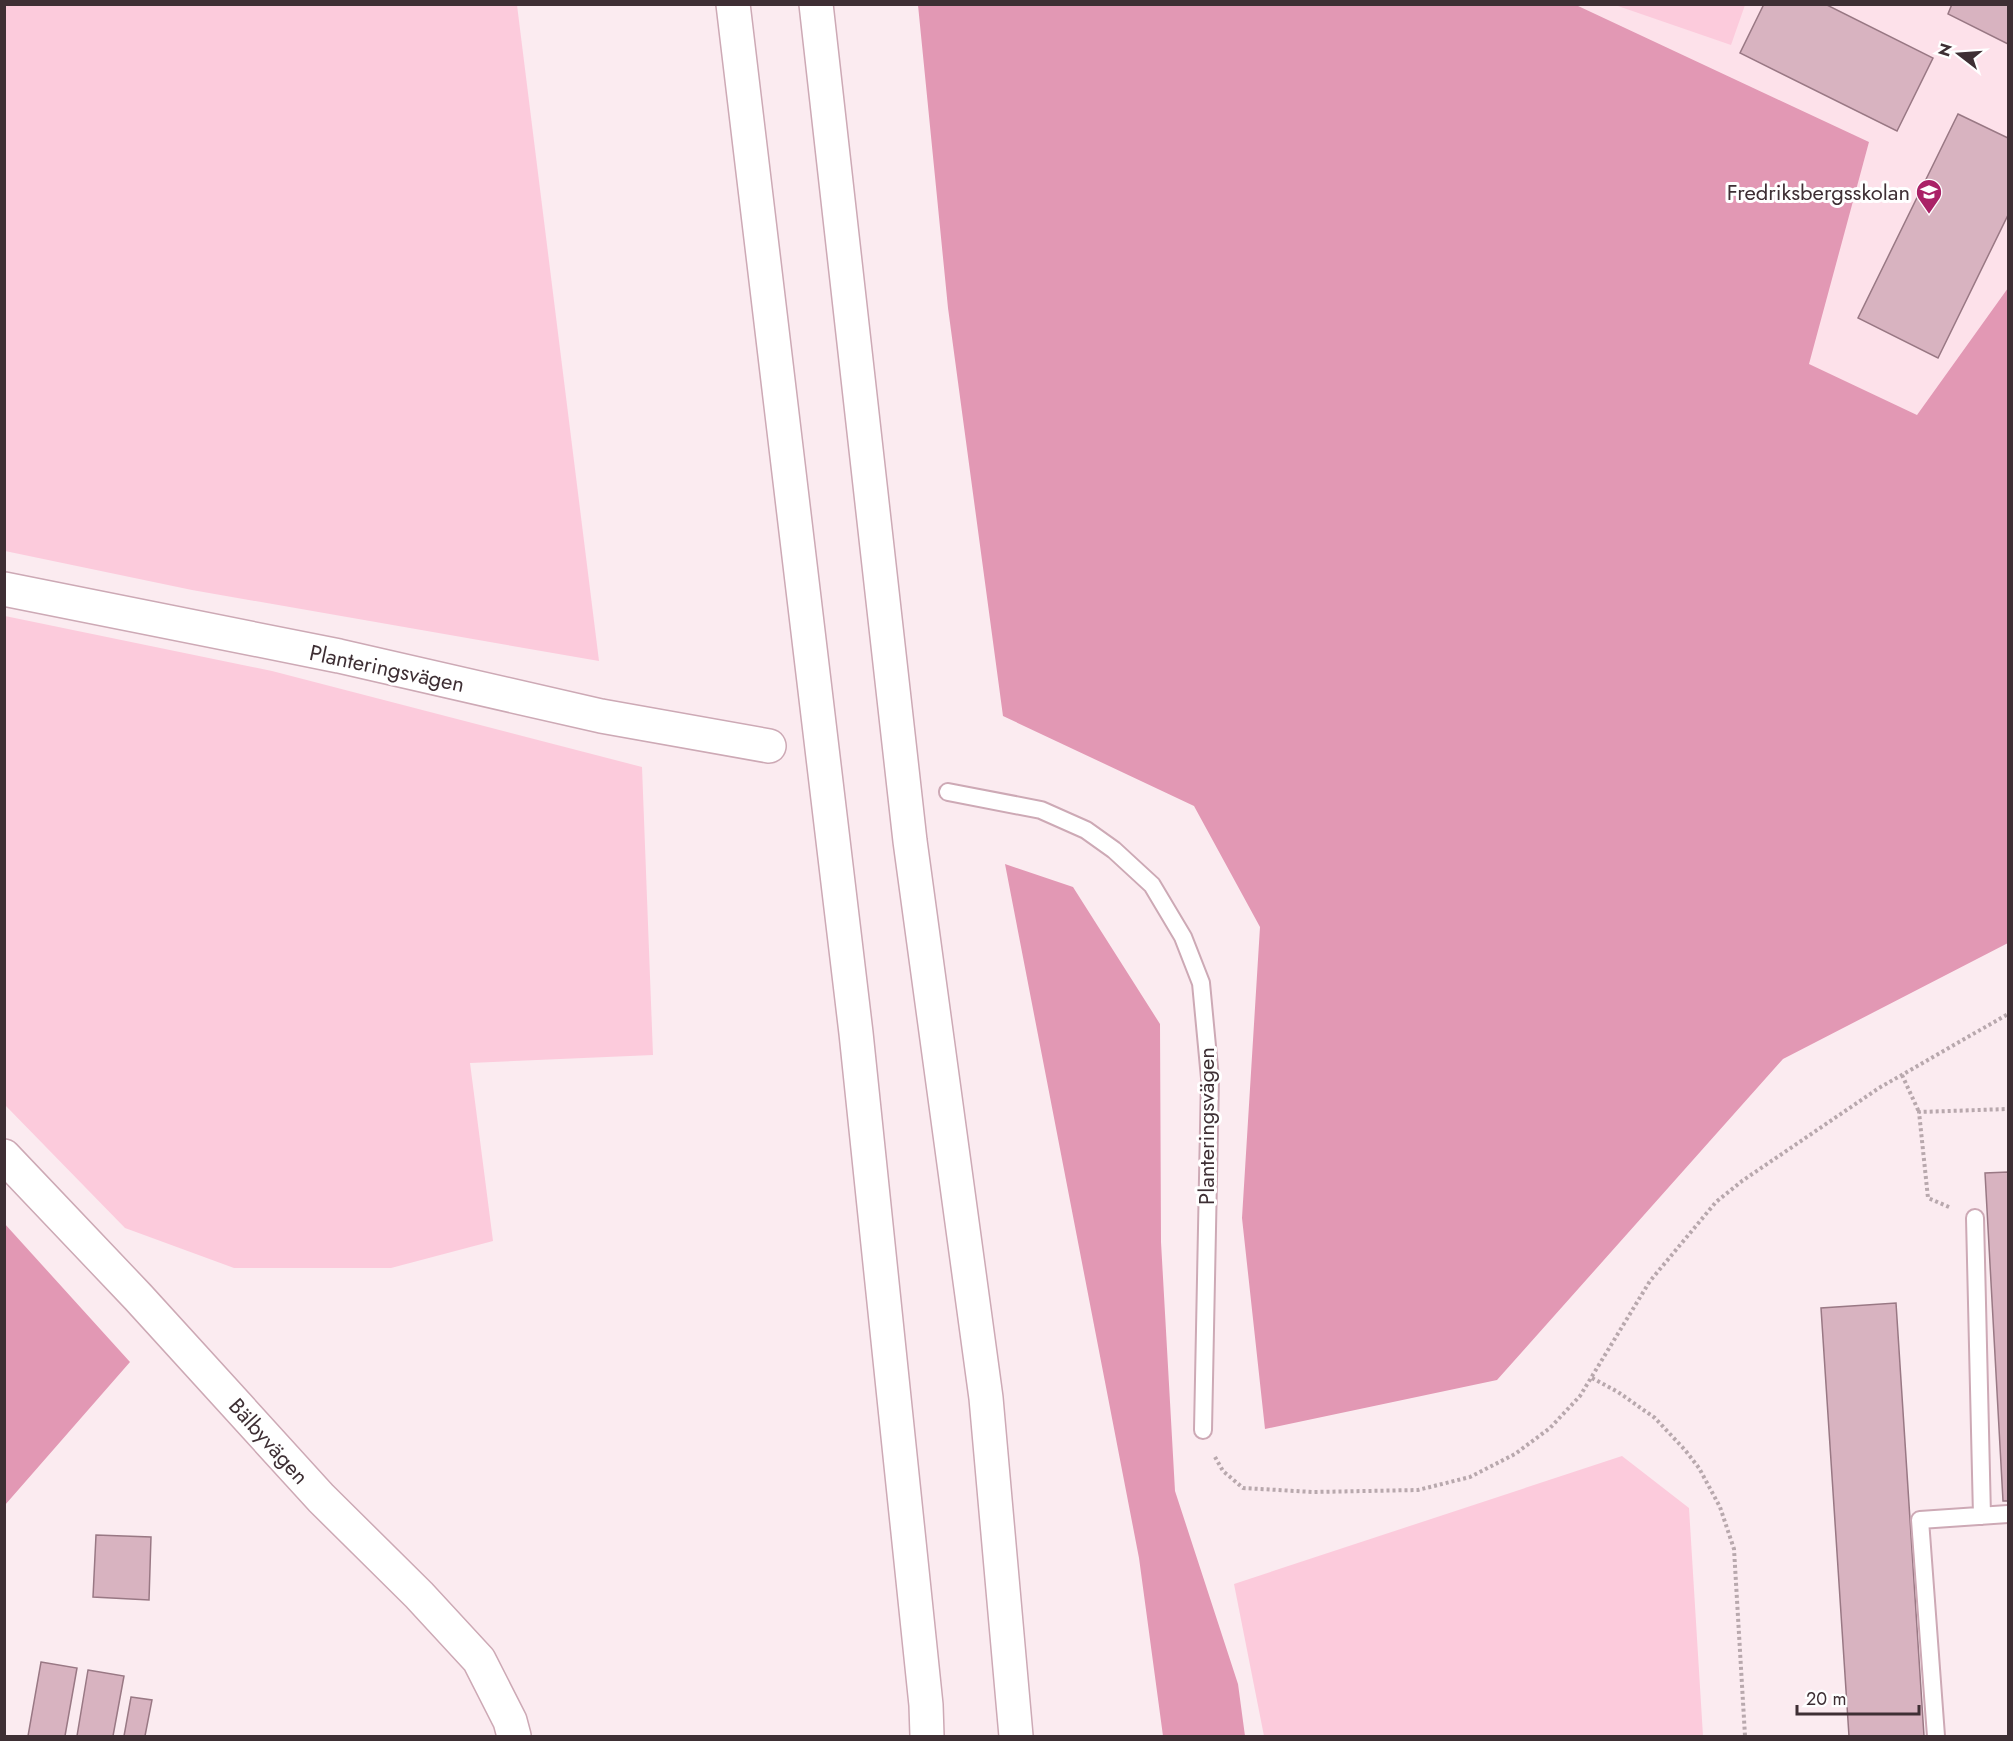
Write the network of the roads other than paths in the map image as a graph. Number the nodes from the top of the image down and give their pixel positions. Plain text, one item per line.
1 (733, 4) edge
2 (816, 4) edge
3 (4, 589) edge
4 (769, 746) dead end
5 (948, 792) dead end
6 (4, 1156) edge
7 (1975, 1218) road end
8 (1203, 1430) road end
9 (2008, 1514) edge
10 (1982, 1516) junction
11 (514, 1737) edge
12 (927, 1737) edge
13 (1016, 1737) edge
14 (1936, 1737) edge

1 - 12 main road
2 - 13 main road
3 - 4 main road, Planteringsvägen
5 - 8 lane, Planteringsvägen
6 - 11 main road, Bälbyvägen
7 - 10 lane
9 - 10 lane
10 - 14 lane

